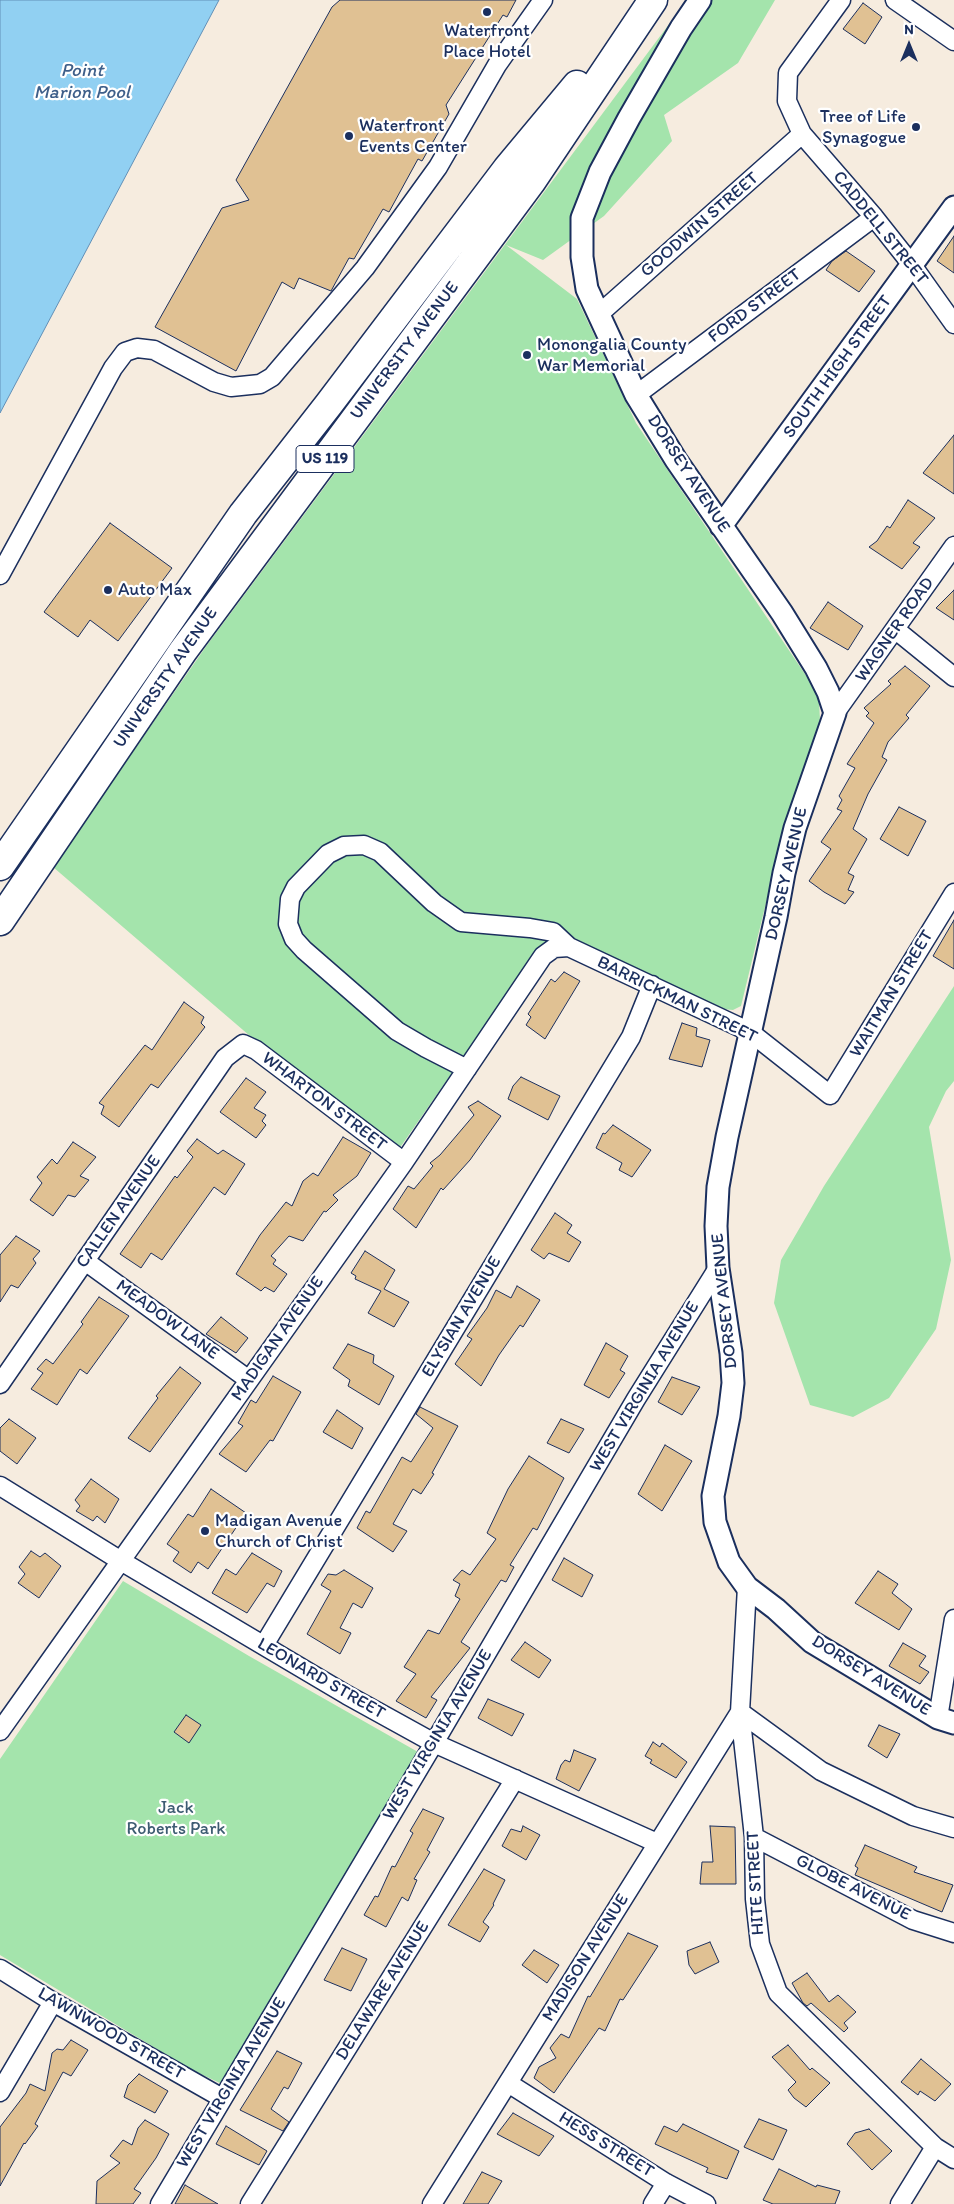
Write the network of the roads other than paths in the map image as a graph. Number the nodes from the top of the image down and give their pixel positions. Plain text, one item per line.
1 (543, 0) edge
2 (649, 0) edge
3 (653, 0) edge
4 (700, 0) edge
5 (841, 0) edge
6 (895, 0) edge
7 (954, 41) edge
8 (802, 134) junction
9 (954, 207) edge
10 (874, 217) junction
11 (912, 266) junction
12 (598, 315) junction
13 (954, 324) edge
14 (636, 395) junction
15 (721, 526) junction
16 (954, 546) edge
17 (0, 576) edge
18 (896, 630) junction
19 (954, 677) edge
20 (835, 713) junction
21 (0, 865) edge
22 (24, 885) junction
23 (954, 893) edge
24 (0, 921) edge
25 (562, 947) junction
26 (652, 985) junction
27 (750, 1032) junction
28 (243, 1044) joint
29 (467, 1069) junction
30 (830, 1095) joint
31 (404, 1162) junction
32 (85, 1261) junction
33 (718, 1268) junction
34 (248, 1380) junction
35 (0, 1384) edge
36 (0, 1486) edge
37 (121, 1561) junction
38 (748, 1587) junction
39 (954, 1619) edge
40 (264, 1645) junction
41 (740, 1712) junction
42 (946, 1721) edge
43 (0, 1731) edge
44 (434, 1744) junction
45 (515, 1779) junction
46 (954, 1828) edge
47 (754, 1837) junction
48 (657, 1844) junction
49 (954, 1933) edge
50 (0, 1969) edge
51 (53, 2002) junction
52 (508, 2083) junction
53 (0, 2092) edge
54 (222, 2098) junction
55 (954, 2145) edge
56 (935, 2147) junction
57 (954, 2159) edge
58 (666, 2183) junction
59 (160, 2204) edge
60 (250, 2204) edge
61 (432, 2204) edge
62 (653, 2204) edge
63 (706, 2204) edge
64 (900, 2204) edge

1 - 17 street
2 - 21 main road, UNIVERSITY AVENUE / US 119
3 - 22 main road, UNIVERSITY AVENUE / US 119
4 - 12 street, DORSEY AVENUE
5 - 8 street, CADDELL STREET
6 - 7 street
8 - 10 street, CADDELL STREET
8 - 12 street, GOODWIN STREET
9 - 11 street, SOUTH HIGH STREET
10 - 11 street, CADDELL STREET
10 - 14 street, FORD STREET
11 - 13 street, CADDELL STREET
11 - 15 street, SOUTH HIGH STREET
12 - 14 street, DORSEY AVENUE
14 - 15 street, DORSEY AVENUE
15 - 20 street, DORSEY AVENUE
16 - 18 street, WAGNER ROAD
18 - 19 street
18 - 20 street, WAGNER ROAD
20 - 27 street, DORSEY AVENUE
21 - 22 street
22 - 24 main road, UNIVERSITY AVENUE / US 119
23 - 30 street, WAITMAN STREET
25 - 26 street, BARRICKMAN STREET
25 - 29 street, MADIGAN AVENUE
25 - 29 street, BARRICKMAN STREET
26 - 27 street, BARRICKMAN STREET
26 - 40 street, ELYSIAN AVENUE
27 - 30 street, BARRICKMAN STREET
27 - 33 street, DORSEY AVENUE
28 - 31 street, WHARTON STREET
28 - 32 street, CALLEN AVENUE
29 - 31 street, MADIGAN AVENUE
31 - 34 street, MADIGAN AVENUE
32 - 34 street, MEADOW LANE
32 - 35 street, CALLEN AVENUE
33 - 38 street, DORSEY AVENUE
33 - 44 street, WEST VIRGINIA AVENUE
34 - 37 street, MADIGAN AVENUE
36 - 37 street, LEONARD STREET
37 - 40 street, LEONARD STREET
37 - 43 street, MADIGAN AVENUE
38 - 41 street, HITE STREET
38 - 42 street, DORSEY AVENUE
39 - 42 street
40 - 44 street, LEONARD STREET
41 - 46 street
41 - 47 street, HITE STREET
41 - 48 street, MADISON AVENUE
44 - 45 street, LEONARD STREET
44 - 54 street, WEST VIRGINIA AVENUE
45 - 48 street, LEONARD STREET
45 - 60 street, DELAWARE AVENUE
47 - 49 street, GLOBE AVENUE
47 - 56 street, HITE STREET
48 - 52 street, MADISON AVENUE
50 - 51 street, LAWNWOOD STREET
51 - 53 street
51 - 54 street, LAWNWOOD STREET
52 - 58 street, HESS STREET
52 - 61 street, MADISON AVENUE
54 - 59 street, WEST VIRGINIA AVENUE
55 - 56 street
56 - 57 street, HITE STREET
56 - 64 street
58 - 62 street
58 - 63 street, HESS STREET

